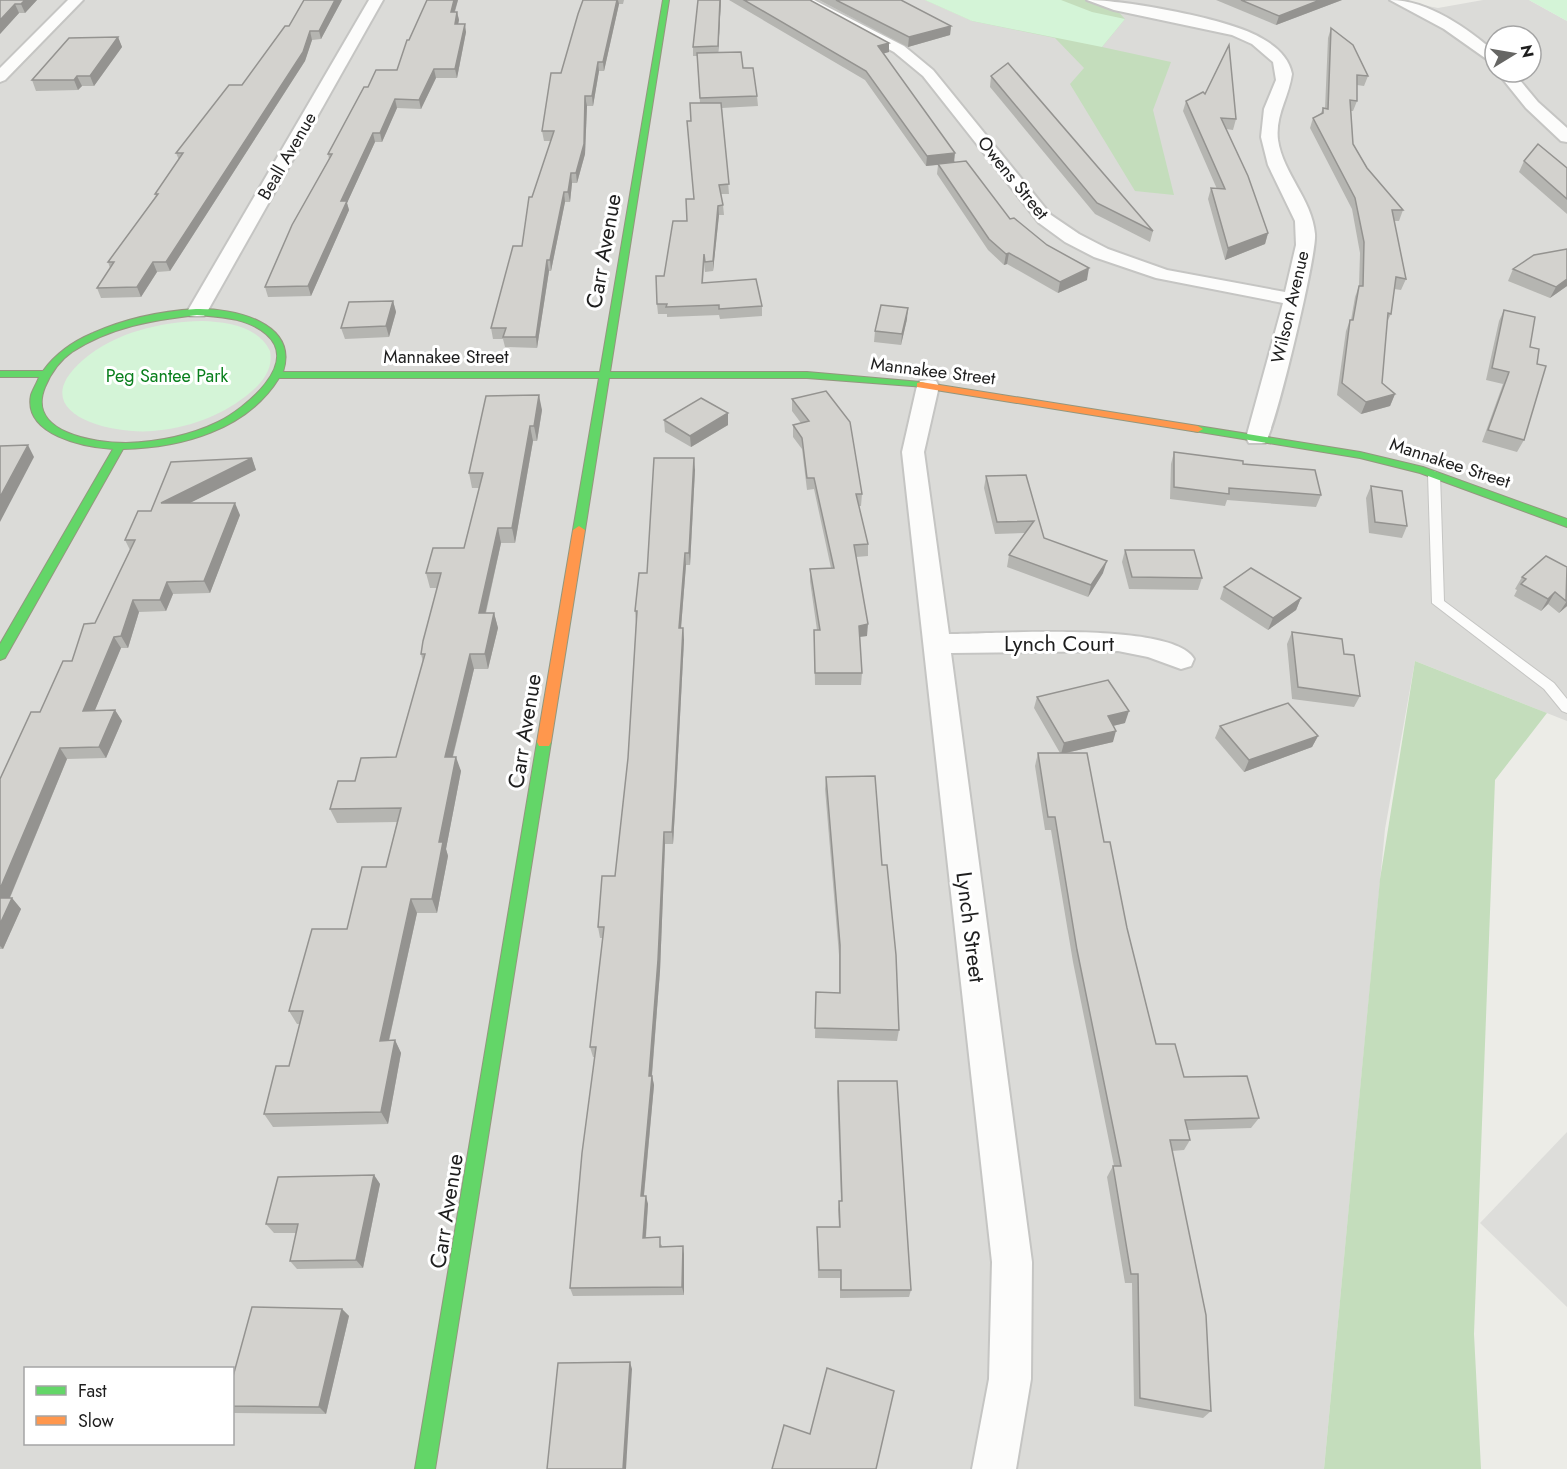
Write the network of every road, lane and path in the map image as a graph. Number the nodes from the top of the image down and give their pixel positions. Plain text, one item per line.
1 (76, 0) edge
2 (376, 0) edge
3 (666, 0) edge
4 (803, 0) edge
5 (1094, 0) edge
6 (1397, 0) edge
7 (1483, 49) edge
8 (0, 76) edge
9 (1515, 84) edge
10 (1567, 137) edge
11 (1293, 299) junction
12 (197, 312) junction
13 (0, 374) edge
14 (44, 374) junction
15 (280, 375) junction
16 (603, 375) junction
17 (928, 386) junction
18 (1257, 438) junction
19 (119, 447) junction
20 (1434, 474) junction
21 (1565, 518) edge
22 (936, 644) junction
23 (0, 655) edge
24 (1180, 659) dead end
25 (1567, 708) edge
26 (425, 1469) edge
27 (994, 1469) edge

1 - 8 street
2 - 12 street, Beall Avenue
3 - 16 street, Carr Avenue
4 - 11 street, Owens Street
5 - 11 street, Wilson Avenue
6 - 7 street
9 - 10 street
11 - 18 street, Wilson Avenue
12 - 14 street
12 - 15 street
13 - 14 street
14 - 19 street
15 - 16 street, Mannakee Street
15 - 19 street
16 - 17 street, Mannakee Street
16 - 26 street, Carr Avenue
17 - 18 street, Mannakee Street
17 - 22 street, Lynch Street
18 - 20 street, Mannakee Street
19 - 23 street
20 - 21 street, Mannakee Street
20 - 25 lane
22 - 24 street, Lynch Court
22 - 27 street, Lynch Street

